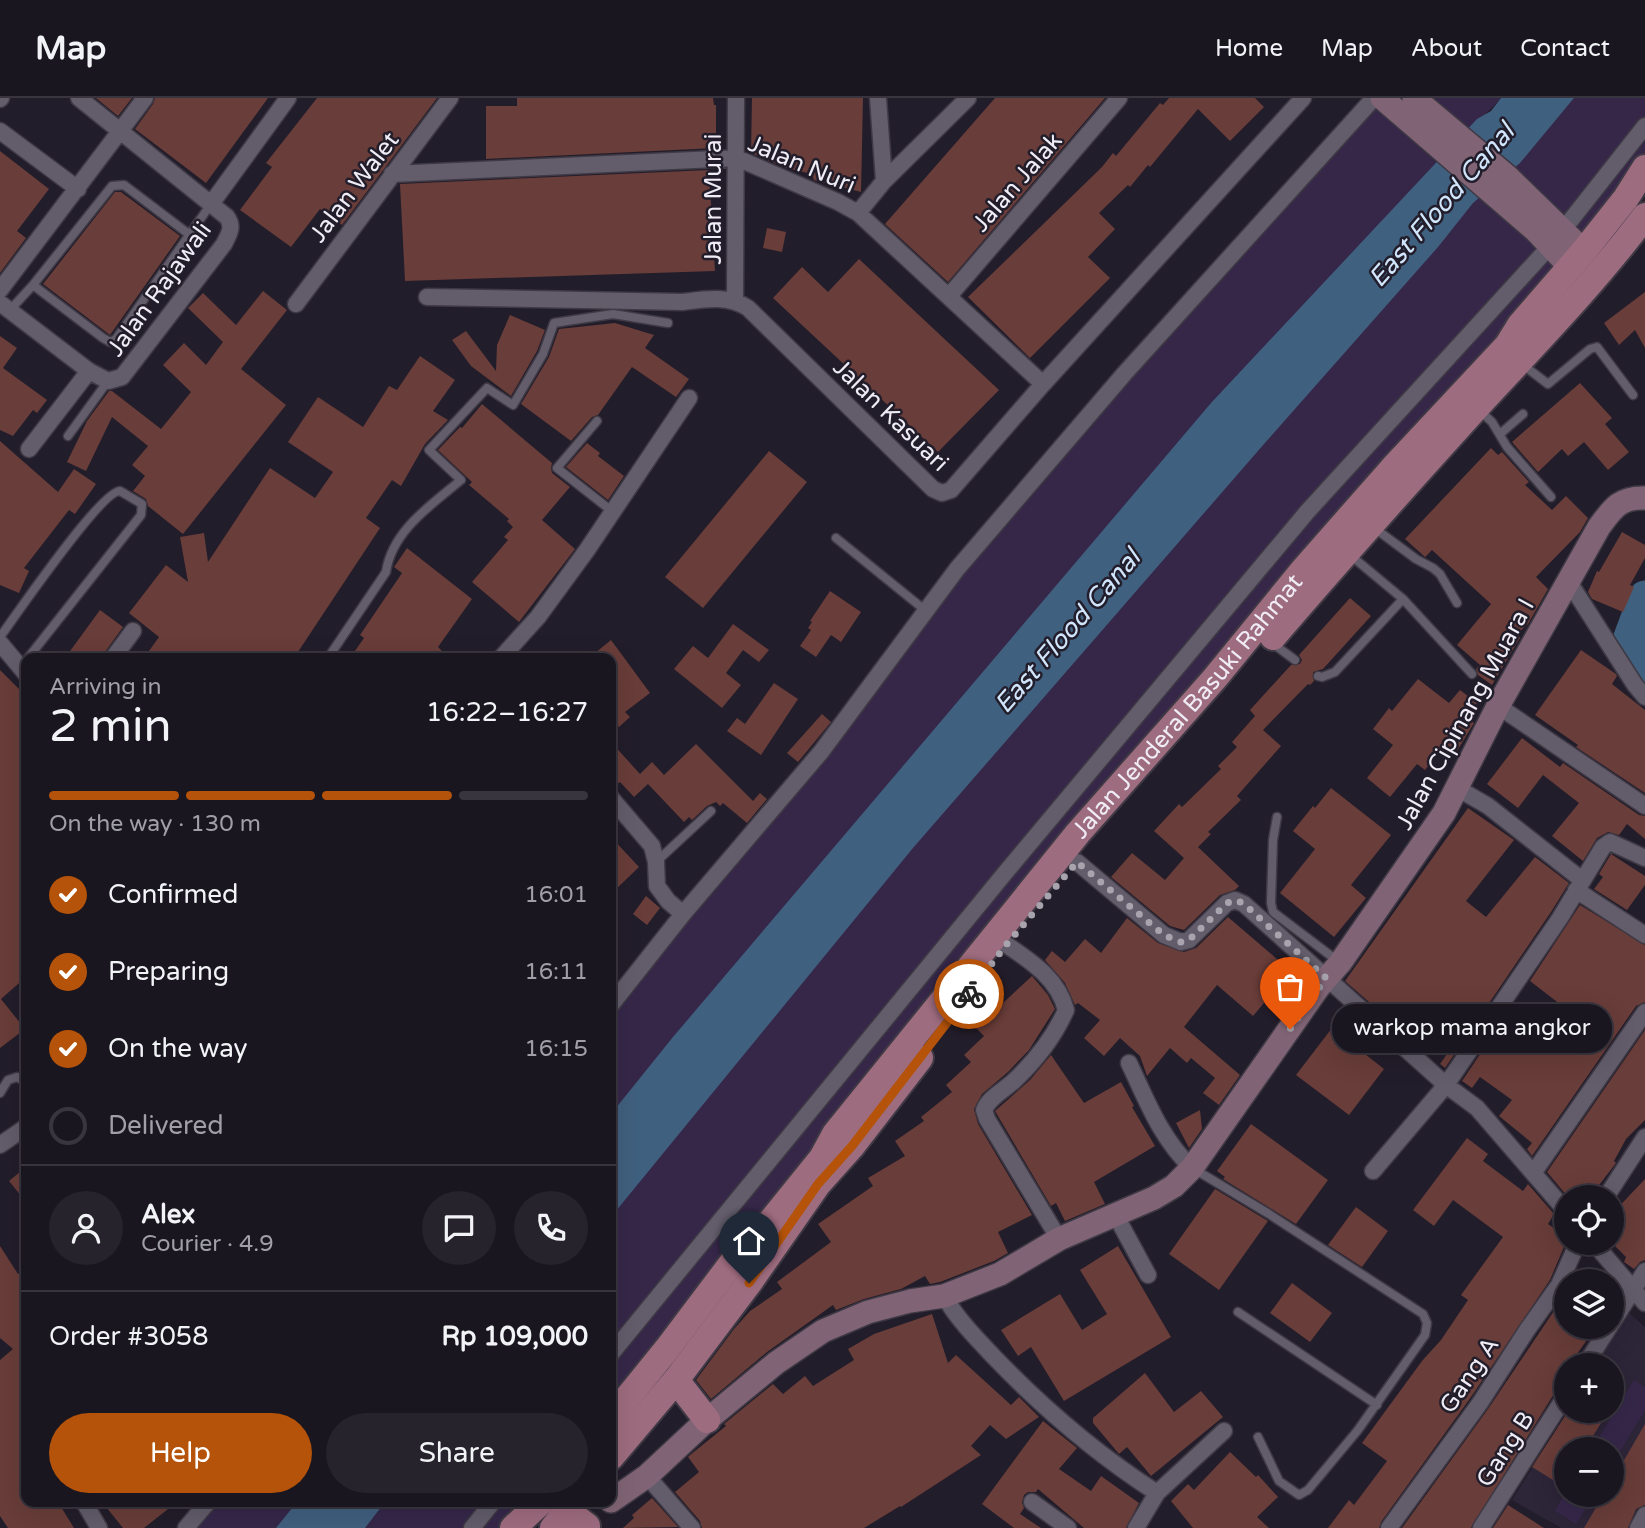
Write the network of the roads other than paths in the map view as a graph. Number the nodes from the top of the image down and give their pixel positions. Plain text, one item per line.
1 (79, 98) edge
2 (145, 98) edge
3 (288, 98) edge
4 (450, 98) edge
5 (736, 98) edge
6 (878, 98) edge
7 (968, 98) edge
8 (1119, 98) edge
9 (1303, 98) edge
10 (1391, 100) edge
11 (1645, 126) edge
12 (0, 131) edge
13 (120, 132) junction
14 (737, 158) junction
15 (1644, 170) edge
16 (393, 174) junction
17 (884, 181) junction
18 (78, 189) junction
19 (211, 204) junction
20 (858, 213) junction
21 (1645, 216) edge
22 (1550, 231) junction
23 (190, 235) junction
24 (1577, 259) junction
25 (33, 285) junction
26 (0, 290) edge
27 (949, 296) junction
28 (427, 297) dead end
29 (735, 300) junction
30 (296, 304) dead end
31 (5, 307) edge
32 (668, 323) dead end
33 (1520, 362) junction
34 (89, 371) junction
35 (108, 381) junction
36 (1043, 384) junction
37 (1633, 396) dead end
38 (689, 398) dead end
39 (1476, 408) junction
40 (1523, 414) dead end
41 (597, 421) dead end
42 (1500, 435) junction
43 (68, 436) dead end
44 (29, 449) dead end
45 (1551, 497) dead end
46 (1644, 498) edge
47 (613, 512) junction
48 (1372, 526) junction
49 (836, 538) dead end
50 (1346, 552) junction
51 (1569, 582) junction
52 (1403, 599) junction
53 (1457, 603) dead end
54 (926, 611) junction
55 (132, 631) dead end
56 (0, 637) edge
57 (1269, 640) junction
58 (0, 643) edge
59 (34, 653) edge
60 (117, 653) edge
61 (331, 653) edge
62 (506, 653) edge
63 (1295, 660) dead end
64 (21, 661) edge
65 (1472, 674) dead end
66 (1318, 676) dead end
67 (1645, 697) edge
68 (1496, 701) junction
69 (1457, 788) junction
70 (616, 804) edge
71 (1645, 806) edge
72 (711, 811) dead end
73 (1277, 817) dead end
74 (1645, 858) edge
75 (656, 862) junction
76 (1077, 862) junction
77 (1579, 885) junction
78 (683, 914) junction
79 (1645, 935) edge
80 (1006, 945) junction
81 (1333, 970) junction
82 (616, 999) edge
83 (1645, 1012) edge
84 (1129, 1063) dead end
85 (21, 1079) edge
86 (1446, 1084) junction
87 (0, 1093) edge
88 (21, 1130) edge
89 (1645, 1137) edge
90 (0, 1145) edge
91 (1192, 1168) junction
92 (1373, 1171) dead end
93 (1534, 1172) junction
94 (1614, 1185) edge
95 (1554, 1196) edge
96 (1115, 1214) junction
97 (1059, 1239) junction
98 (1572, 1255) edge
99 (1604, 1255) edge
100 (1645, 1271) edge
101 (1148, 1275) dead end
102 (1633, 1290) junction
103 (944, 1296) junction
104 (1645, 1303) edge
105 (1624, 1304) edge
106 (1238, 1312) dead end
107 (616, 1348) edge
108 (676, 1380) junction
109 (1377, 1405) junction
110 (616, 1412) edge
111 (1554, 1414) edge
112 (707, 1420) junction
113 (1224, 1431) dead end
114 (1258, 1437) dead end
115 (616, 1451) edge
116 (646, 1476) junction
117 (1157, 1493) junction
118 (616, 1497) edge
119 (1032, 1502) dead end
120 (87, 1507) edge
121 (204, 1507) edge
122 (489, 1507) edge
123 (536, 1507) edge
124 (598, 1507) edge
125 (1645, 1515) edge
126 (573, 1519) edge
127 (99, 1528) edge
128 (186, 1528) edge
129 (472, 1528) edge
130 (516, 1528) edge
131 (692, 1528) edge
132 (1068, 1528) edge
133 (1136, 1528) edge
134 (1389, 1528) edge
135 (1481, 1528) edge
136 (1638, 1528) edge

1 - 13 street, Jalan Rajawali
2 - 13 street
3 - 19 street
4 - 16 street, Jalan Walet
5 - 14 street, Jalan Murai
6 - 17 street
7 - 17 street
8 - 27 street, Jalan Jalak
9 - 36 street, Jalan Kasuari
10 - 22 street
10 - 54 street
11 - 22 street
12 - 18 street
13 - 18 street
13 - 19 street, Jalan Rajawali
14 - 16 street, Jalan Nuri
14 - 20 street, Jalan Nuri
14 - 29 street, Jalan Murai
15 - 24 main road, Jalan Jenderal Basuki Rahmat
16 - 30 street, Jalan Walet
17 - 20 street
18 - 26 street
19 - 23 lane
19 - 35 street, Jalan Rajawali
20 - 27 street, Jalan Nuri
21 - 33 main road, Jalan Jenderal Basuki Rahmat
22 - 24 street
22 - 107 street
23 - 25 lane
23 - 25 lane
24 - 110 main road, Jalan Jenderal Basuki Rahmat
25 - 31 lane
27 - 36 street, Jalan Nuri
28 - 29 street
29 - 36 street, Jalan Kasuari
31 - 34 street, Jalan Rajawali
32 - 61 lane
33 - 37 lane
33 - 39 main road, Jalan Jenderal Basuki Rahmat
34 - 35 street, Jalan Rajawali
34 - 44 street
35 - 43 lane
38 - 47 street
39 - 42 lane
39 - 48 main road, Jalan Jenderal Basuki Rahmat
40 - 42 lane
41 - 47 lane
42 - 45 lane
46 - 51 street, Jalan Cipinang Muara I
47 - 62 street
48 - 50 main road, Jalan Jenderal Basuki Rahmat
48 - 53 lane
49 - 54 lane
50 - 52 lane
50 - 57 main road, Jalan Jenderal Basuki Rahmat
51 - 67 street
51 - 68 street, Jalan Cipinang Muara I
52 - 65 lane
52 - 66 lane
54 - 78 street
55 - 60 street
56 - 59 lane
57 - 63 lane
57 - 76 main road, Jalan Jenderal Basuki Rahmat
58 - 64 street
68 - 69 street, Jalan Cipinang Muara I
68 - 71 street
69 - 77 street
69 - 81 street, Jalan Cipinang Muara I
70 - 75 street
72 - 75 lane
73 - 81 lane
74 - 77 street
75 - 78 street
76 - 80 main road, Jalan Jenderal Basuki Rahmat
76 - 81 street
77 - 79 street
77 - 86 street
78 - 82 street
80 - 97 street
80 - 108 main road, Jalan Jenderal Basuki Rahmat
81 - 86 street
81 - 91 street, Jalan Cipinang Muara I
83 - 93 street
84 - 91 street
85 - 87 lane
86 - 92 street
86 - 93 street
88 - 90 street
89 - 94 street
91 - 96 street, Jalan Cipinang Muara I
91 - 109 lane
93 - 95 street
96 - 97 street, Jalan Cipinang Muara I
96 - 101 street
97 - 103 street, Jalan Cipinang Muara I
98 - 134 street, Gang A
99 - 102 street
100 - 102 street
102 - 104 street
102 - 105 street
103 - 112 street, Jalan Cipinang Muara I
103 - 117 street
106 - 109 lane
108 - 112 main road
108 - 115 main road, Jalan Jenderal Basuki Rahmat
109 - 114 lane
111 - 135 street, Gang B
112 - 116 street, Jalan Cipinang Muara I
113 - 117 street
116 - 118 street, Jalan Cipinang Muara I
116 - 131 street
117 - 133 street
119 - 132 street
120 - 127 street
121 - 128 street
122 - 129 street
123 - 130 main road
124 - 126 street, Jalan Cipinang Muara I
125 - 136 street

